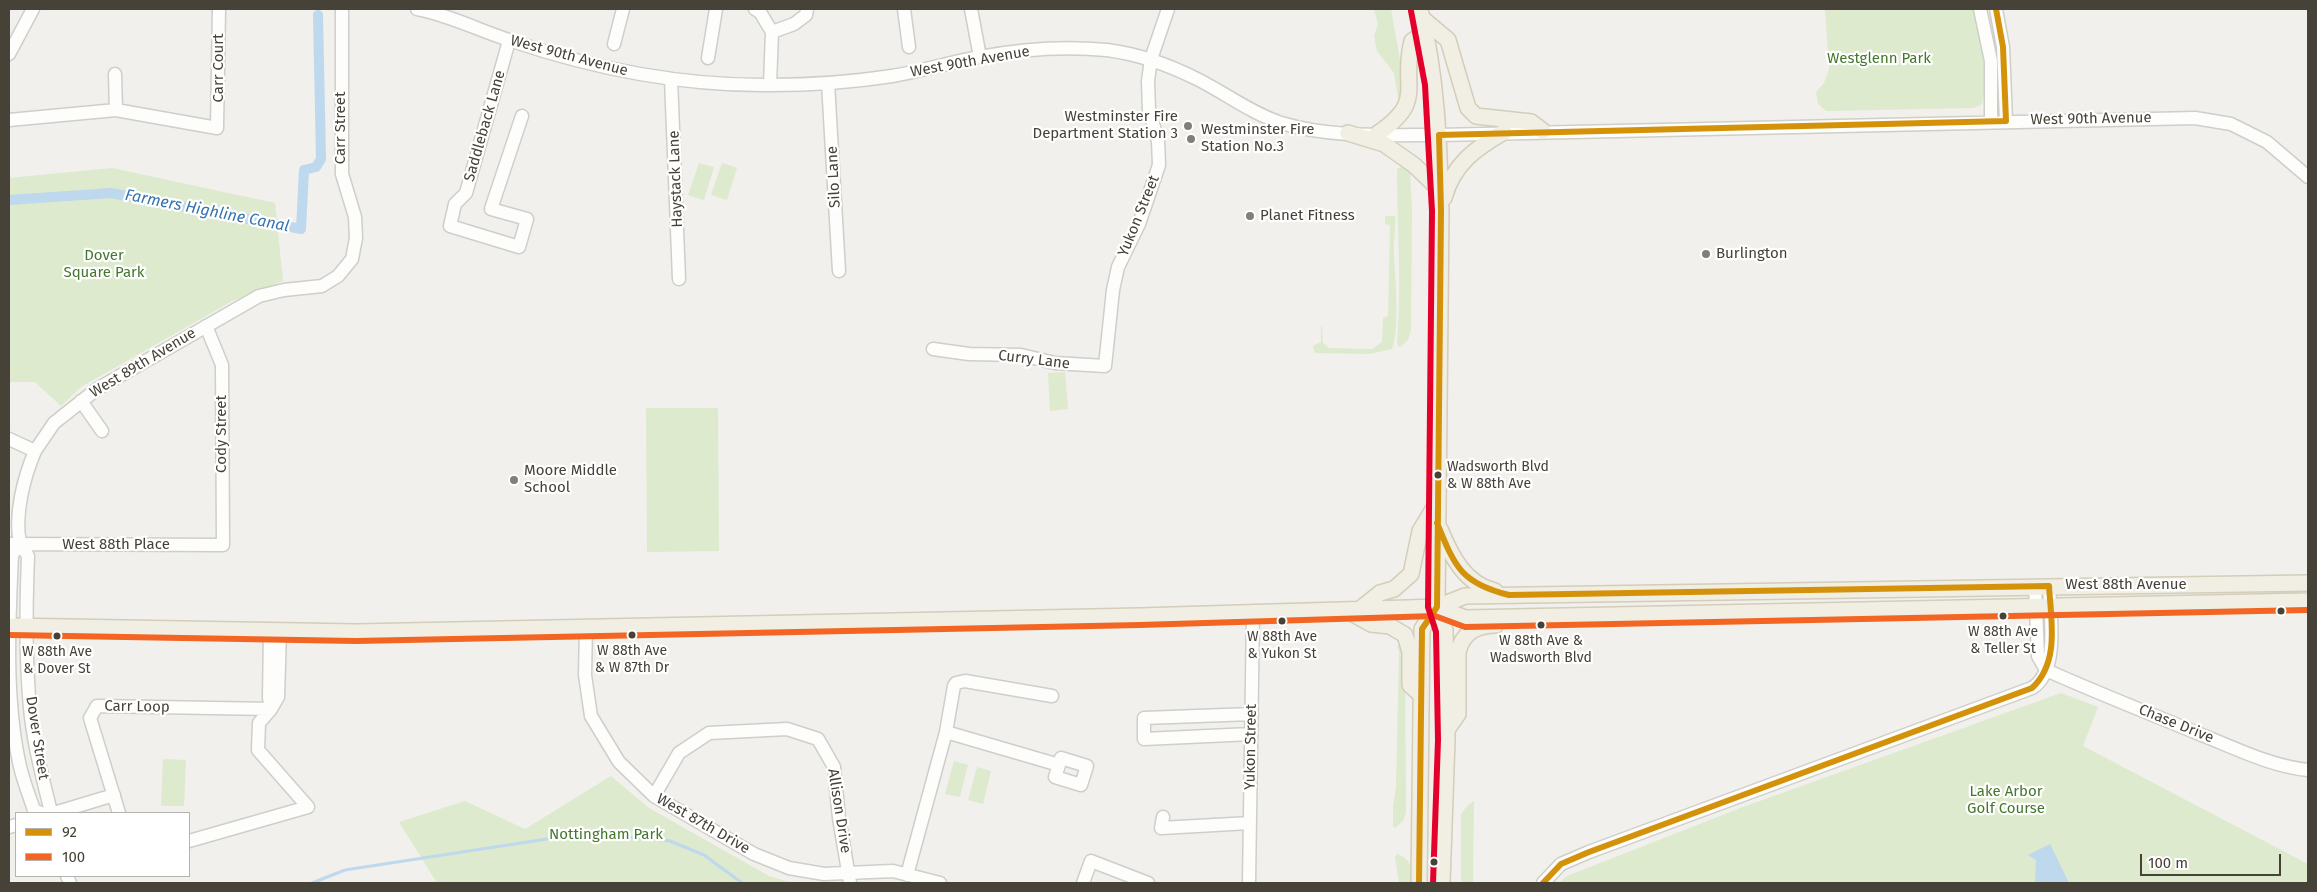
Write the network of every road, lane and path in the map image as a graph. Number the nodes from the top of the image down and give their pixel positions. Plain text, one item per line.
1 (33, 9) edge
2 (219, 9) edge
3 (342, 9) edge
4 (417, 9) edge
5 (623, 9) edge
6 (716, 9) edge
7 (755, 9) edge
8 (808, 9) edge
9 (904, 9) edge
10 (971, 9) edge
11 (1168, 9) edge
12 (1980, 9) edge
13 (1996, 9) edge
14 (1423, 20) edge
15 (772, 32) junction
16 (509, 41) junction
17 (614, 44) dead end
18 (909, 47) dead end
19 (9, 54) edge
20 (980, 57) junction
21 (708, 58) dead end
22 (1151, 59) junction
23 (115, 74) dead end
24 (671, 79) junction
25 (828, 83) junction
26 (770, 85) junction
27 (116, 110) junction
28 (522, 116) dead end
29 (9, 120) edge
30 (1990, 121) junction
31 (2006, 121) junction
32 (1542, 131) junction
33 (1504, 132) junction
34 (1348, 133) junction
35 (1377, 134) junction
36 (1439, 135) junction
37 (2308, 177) edge
38 (1440, 190) junction
39 (1441, 212) junction
40 (838, 271) dead end
41 (679, 279) dead end
42 (206, 326) junction
43 (933, 349) dead end
44 (1105, 366) joint
45 (81, 401) junction
46 (102, 431) dead end
47 (9, 439) edge
48 (35, 451) junction
49 (1438, 503) junction
50 (1437, 523) junction
51 (14, 544) edge
52 (223, 545) joint
53 (2308, 583) edge
54 (2042, 586) junction
55 (1509, 595) junction
56 (2308, 601) edge
57 (1437, 607) junction
58 (2043, 607) junction
59 (1353, 610) junction
60 (1253, 611) junction
61 (1521, 616) junction
62 (9, 626) edge
63 (586, 626) junction
64 (26, 627) junction
65 (275, 632) junction
66 (2046, 670) junction
67 (1421, 695) junction
68 (1052, 696) dead end
69 (271, 709) junction
70 (1252, 714) junction
71 (1447, 730) junction
72 (946, 732) junction
73 (1251, 734) junction
74 (1059, 765) dead end
75 (2308, 770) edge
76 (114, 795) junction
77 (654, 796) junction
78 (39, 812) edge
79 (48, 812) edge
80 (57, 812) edge
81 (119, 812) edge
82 (1162, 817) dead end
83 (1250, 823) junction
84 (190, 841) edge
85 (907, 875) junction
86 (850, 878) edge
87 (940, 883) edge
88 (1083, 883) edge
89 (1148, 883) edge
90 (1249, 883) edge
91 (1419, 883) edge
92 (1442, 883) edge
93 (1543, 883) edge

1 - 19 street
2 - 27 street, Carr Court
3 - 42 street, Carr Street
4 - 16 street, West 90th Avenue
5 - 17 street
6 - 21 street
7 - 15 street
8 - 15 street
9 - 18 street
10 - 20 street
11 - 22 street, Yukon Street
12 - 30 street
13 - 31 street
14 - 32 main road
14 - 35 main road
14 - 36 main road
15 - 26 street
16 - 24 street, West 90th Avenue
16 - 28 street, Saddleback Lane
20 - 22 street, West 90th Avenue
20 - 25 street, West 90th Avenue
22 - 34 street, West 90th Avenue
22 - 44 street, Yukon Street
23 - 27 street
24 - 26 street, West 90th Avenue
24 - 41 street, Haystack Lane
25 - 26 street, West 90th Avenue
25 - 40 street, Silo Lane
27 - 29 street
30 - 31 street, West 90th Avenue
30 - 32 street, West 90th Avenue
31 - 37 street, West 90th Avenue
32 - 33 street, West 90th Avenue
33 - 36 street, West 90th Avenue
33 - 39 main road
34 - 35 street, West 90th Avenue
34 - 38 main road
35 - 36 street, West 90th Avenue
36 - 38 main road
38 - 39 main road
39 - 49 main road
42 - 45 street, West 89th Avenue
42 - 52 street, Cody Street
43 - 44 street, Curry Lane
45 - 46 street, West 89th Avenue
45 - 48 street, West 89th Avenue
47 - 48 street
48 - 51 street, Dover Street
49 - 50 main road
49 - 59 main road
50 - 55 main road
50 - 57 main road
51 - 52 street, West 88th Place
51 - 62 street, Dover Street
51 - 64 street, Dover Street
53 - 54 main road, West 88th Avenue
54 - 55 main road, West 88th Avenue
54 - 58 street
55 - 57 main road, West 88th Avenue
56 - 58 main road, West 88th Avenue
57 - 59 main road, West 88th Avenue
57 - 61 main road, West 88th Avenue
57 - 67 main road
57 - 71 main road
58 - 61 main road, West 88th Avenue
58 - 66 street
59 - 60 main road, West 88th Avenue
59 - 67 main road
60 - 63 main road, West 88th Avenue
60 - 70 street, Yukon Street
61 - 71 main road
62 - 64 main road, West 88th Avenue
62 - 78 street, Dover Street
63 - 65 main road, West 88th Avenue
63 - 77 street, West 87th Drive
64 - 65 main road, West 88th Avenue
64 - 79 street, Dover Street
65 - 69 street
66 - 75 street, Chase Drive
66 - 93 street
67 - 91 main road
68 - 72 street
69 - 76 street, Carr Loop
69 - 84 street
70 - 73 street, Yukon Street
70 - 73 street
71 - 92 main road
72 - 74 street
72 - 85 street
73 - 83 street, Yukon Street
76 - 80 street
76 - 81 street, Carr Loop
77 - 86 street, West 87th Drive
77 - 86 street, Allison Drive
82 - 83 street
83 - 90 street, Yukon Street
85 - 86 street, West 87th Drive
85 - 87 street, West 87th Drive
88 - 89 street

